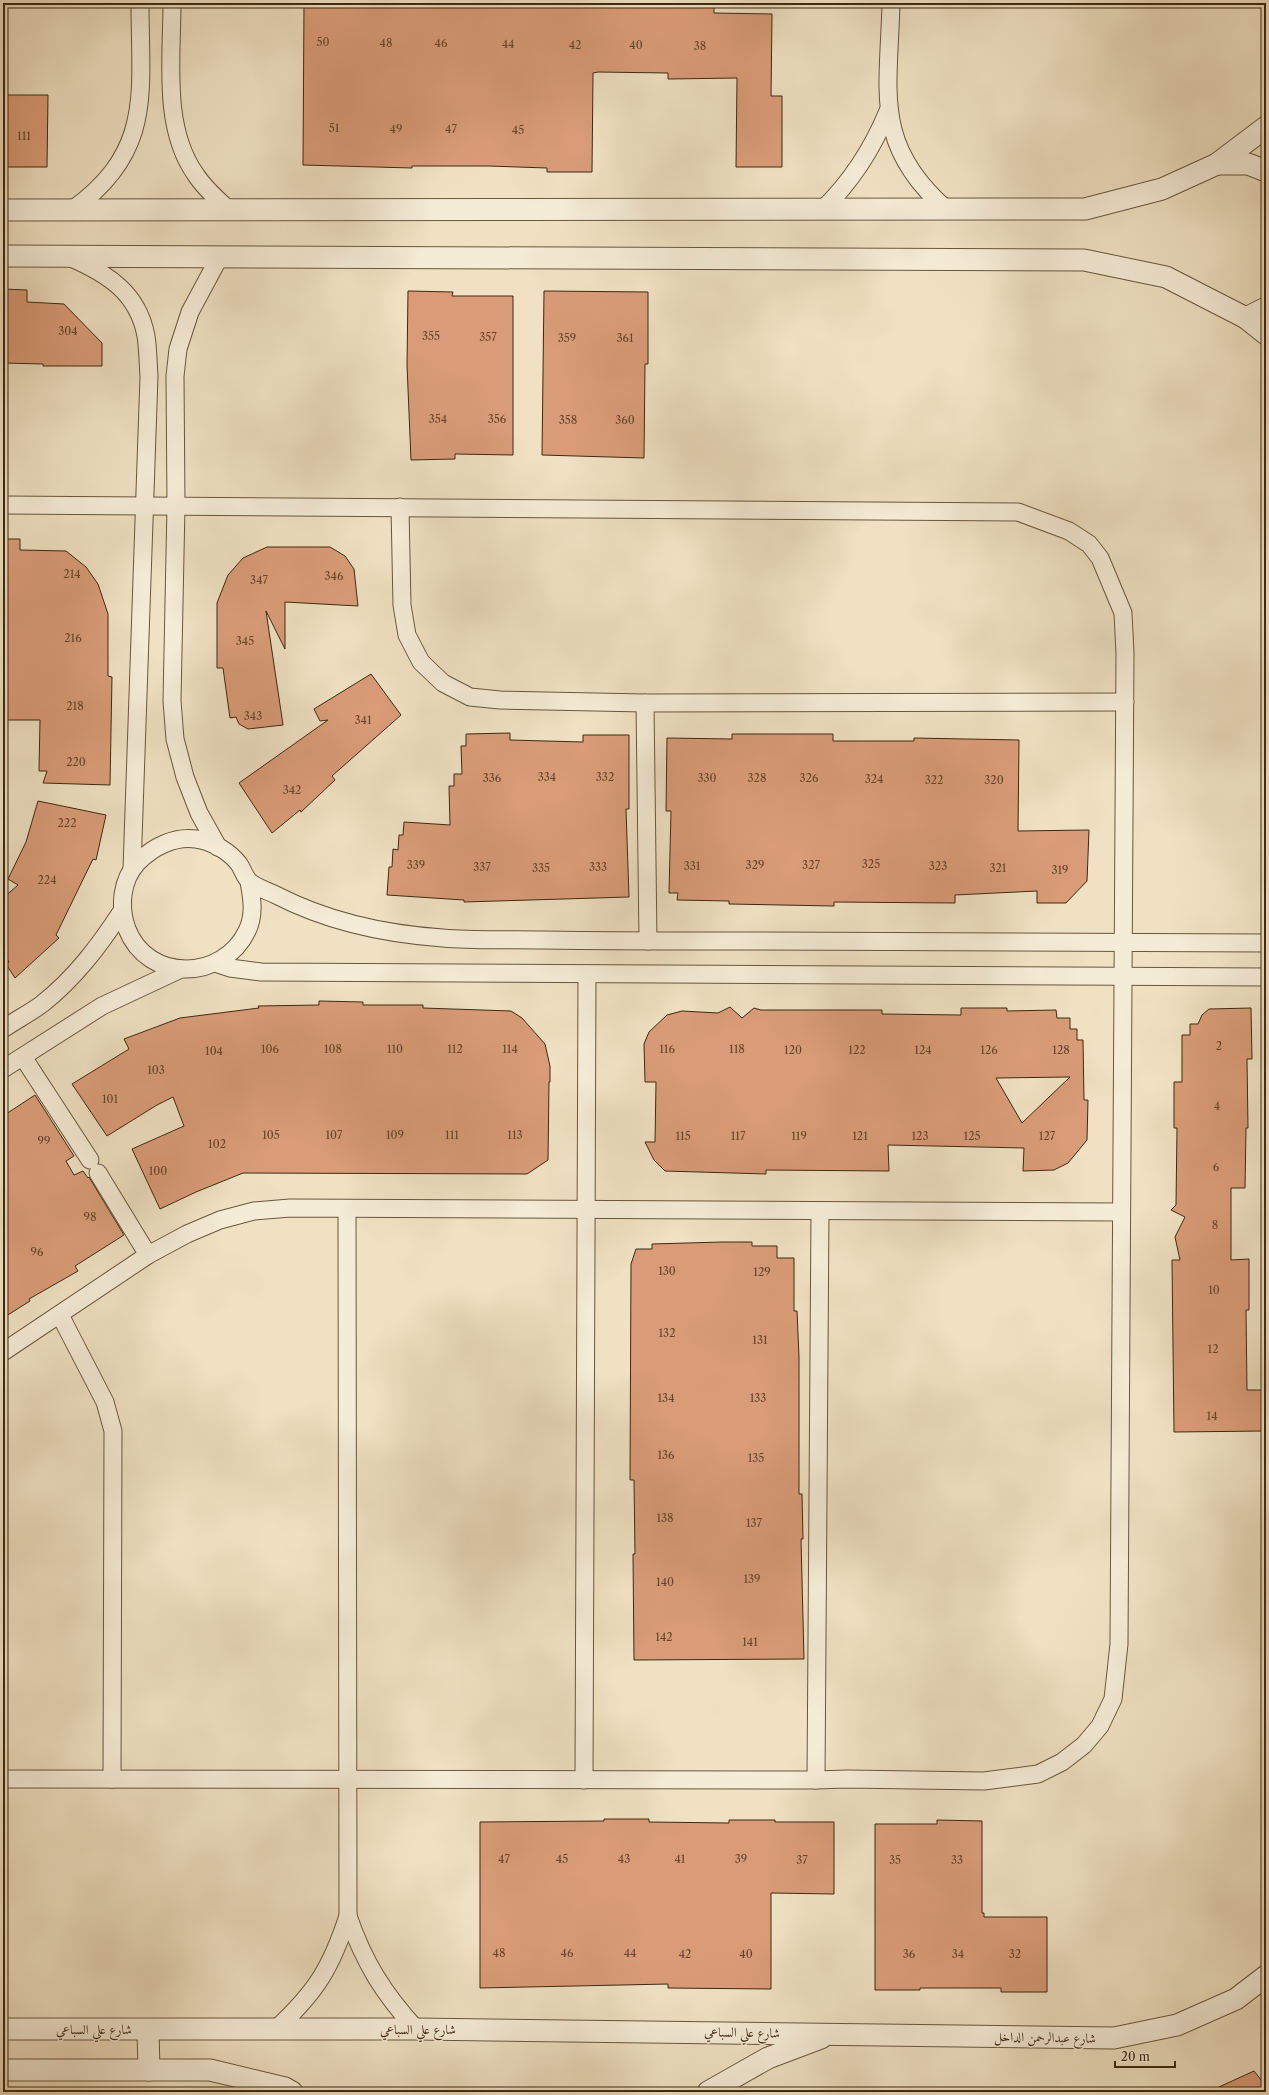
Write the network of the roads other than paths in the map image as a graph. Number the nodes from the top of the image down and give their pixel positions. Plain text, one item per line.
1 (140, 3) edge
2 (172, 3) edge
3 (891, 3) edge
4 (888, 111) junction
5 (1266, 127) edge
6 (1217, 164) junction
7 (1266, 171) edge
8 (3, 210) edge
9 (72, 210) junction
10 (229, 210) junction
11 (822, 210) junction
12 (947, 210) junction
13 (3, 256) edge
14 (65, 256) junction
15 (220, 256) junction
16 (1266, 308) edge
17 (1246, 318) junction
18 (1266, 334) edge
19 (3, 505) edge
20 (144, 505) junction
21 (176, 506) junction
22 (400, 507) junction
23 (1125, 702) junction
24 (645, 703) junction
25 (218, 847) junction
26 (132, 868) junction
27 (249, 882) junction
28 (122, 911) junction
29 (648, 941) junction
30 (1124, 942) junction
31 (1266, 942) edge
32 (215, 963) junction
33 (181, 969) junction
34 (587, 974) junction
35 (1123, 977) junction
36 (1266, 977) edge
37 (3, 1029) edge
38 (23, 1057) junction
39 (3, 1069) edge
40 (347, 1209) junction
41 (586, 1210) junction
42 (820, 1211) junction
43 (1122, 1212) junction
44 (148, 1256) junction
45 (60, 1315) junction
46 (3, 1352) edge
47 (3, 1779) edge
48 (112, 1779) junction
49 (348, 1779) junction
50 (584, 1780) junction
51 (816, 1780) junction
52 (348, 1916) junction
53 (1266, 1976) edge
54 (3, 2029) edge
55 (276, 2029) junction
56 (416, 2029) junction
57 (148, 2030) junction
58 (833, 2033) junction
59 (3, 2070) edge
60 (148, 2070) junction
61 (292, 2092) edge
62 (708, 2092) edge

1 - 9 street
2 - 10 street
3 - 4 street
4 - 11 street
4 - 12 street
5 - 6 street
6 - 7 street
6 - 12 street
8 - 9 street
9 - 10 street
10 - 11 street
11 - 12 street
13 - 14 street
14 - 15 street
14 - 20 street
15 - 17 street
15 - 21 street
16 - 17 street
17 - 18 street
19 - 20 street
20 - 21 street
20 - 26 street
21 - 22 street
21 - 25 street
22 - 23 street
22 - 24 street
23 - 24 street
23 - 30 street
24 - 29 street
25 - 26 street
25 - 27 street
26 - 28 street
27 - 29 street
27 - 32 street
28 - 33 street
28 - 37 street
29 - 30 street
30 - 31 street
30 - 35 street
32 - 33 street
32 - 34 street
33 - 38 street
34 - 35 street
34 - 41 street
35 - 36 street
35 - 43 street
38 - 39 street
38 - 44 street
40 - 41 street
40 - 44 street
40 - 49 street
41 - 42 street
41 - 50 street
42 - 43 street
42 - 51 street
43 - 51 street
44 - 45 street
45 - 46 street
45 - 48 street
47 - 48 street
48 - 49 street
49 - 50 street
49 - 52 street
50 - 51 street
52 - 55 street
52 - 56 street
53 - 58 street, شارع عبدالرحمن الداخل
54 - 57 street, شارع علي السباعي
55 - 56 street, شارع علي السباعي
55 - 57 street, شارع علي السباعي
56 - 58 street, شارع علي السباعي
57 - 60 street
58 - 62 street
59 - 60 street
60 - 61 street

